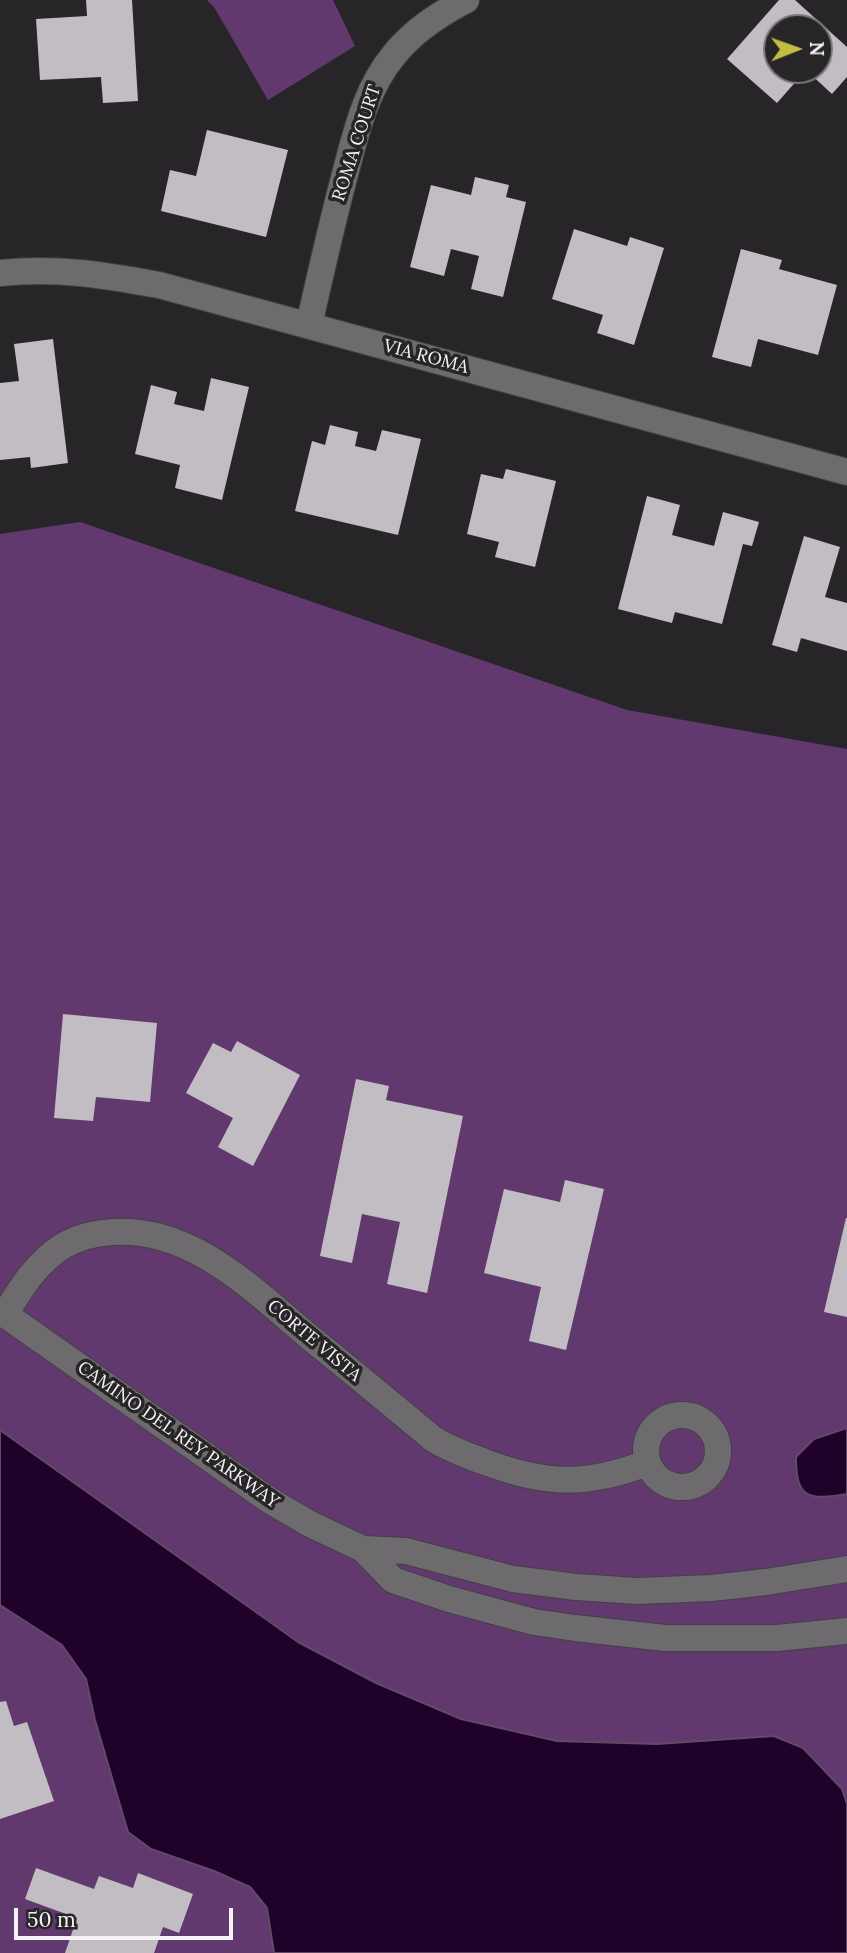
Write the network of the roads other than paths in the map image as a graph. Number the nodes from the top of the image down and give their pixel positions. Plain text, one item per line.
1 (466, 0) edge
2 (0, 273) edge
3 (309, 325) junction
4 (847, 472) edge
5 (2, 1312) edge
6 (648, 1463) dead end
7 (363, 1549) junction
8 (847, 1569) edge
9 (847, 1631) edge

1 - 3 street, ROMA COURT
2 - 3 street, VIA ROMA
3 - 4 street, VIA ROMA
5 - 6 street, CORTE VISTA
5 - 7 street, CAMINO DEL REY PARKWAY
7 - 8 street, CAMINO DEL REY PARKWAY
7 - 9 street, CAMINO DEL REY PARKWAY

